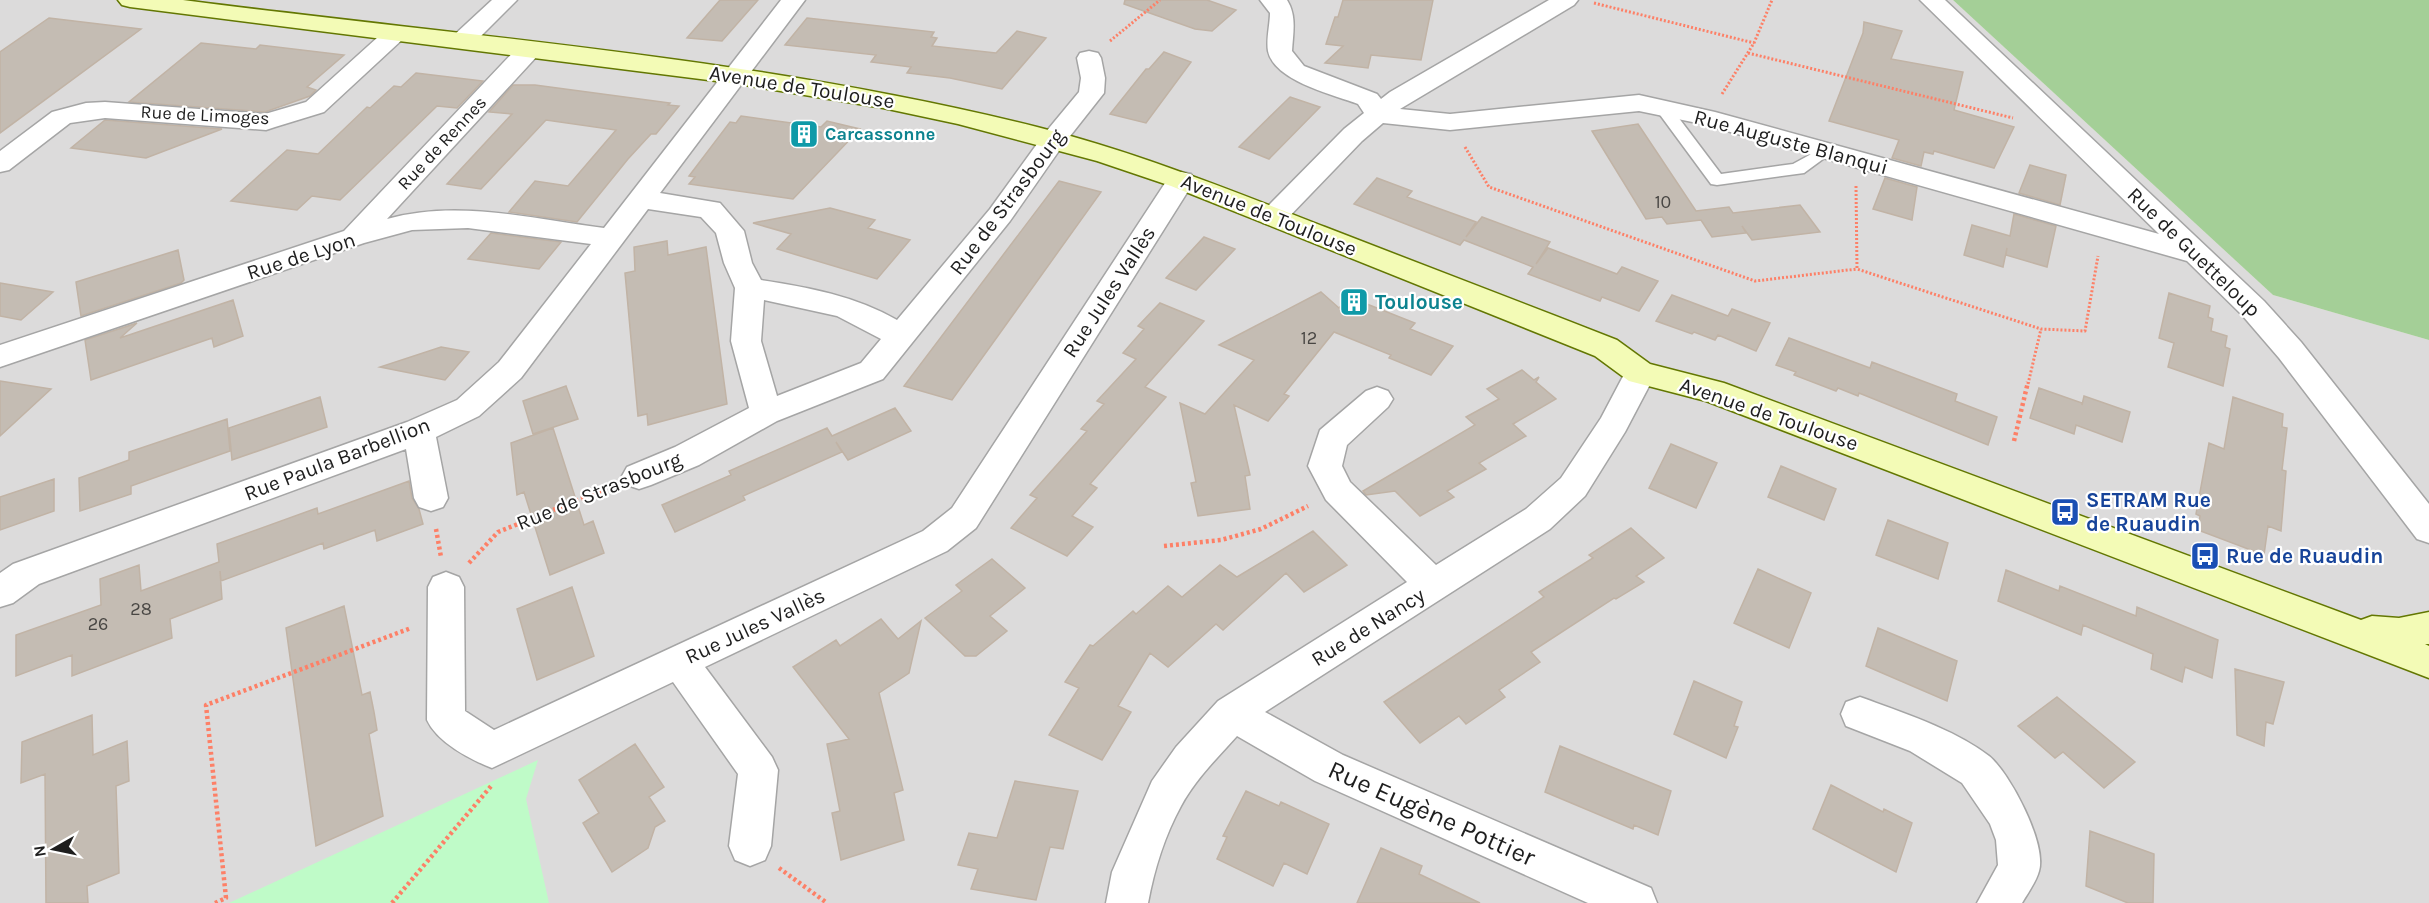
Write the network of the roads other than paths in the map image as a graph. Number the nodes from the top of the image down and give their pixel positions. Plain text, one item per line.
1 (505, 0) edge
2 (794, 0) edge
3 (1272, 0) edge
4 (1566, 0) edge
5 (1932, 0) edge
6 (145, 1) edge
7 (396, 33) junction
8 (462, 41) junction
9 (530, 50) junction
10 (1089, 58) road end
11 (736, 75) junction
12 (1663, 108) junction
13 (1378, 115) junction
14 (1054, 139) junction
15 (1826, 151) junction
16 (0, 164) edge
17 (1181, 180) junction
18 (641, 199) junction
19 (1273, 217) junction
20 (354, 237) junction
21 (611, 238) junction
22 (2196, 254) junction
23 (750, 288) junction
24 (901, 337) junction
25 (0, 356) edge
26 (1640, 373) junction
27 (1377, 399) dead end
28 (766, 413) junction
29 (419, 430) junction
30 (639, 476) road end
31 (431, 498) road end
32 (2429, 528) edge
33 (1434, 586) junction
34 (0, 592) edge
35 (446, 601) road end
36 (2429, 628) edge
37 (2352, 631) junction
38 (680, 662) junction
39 (2429, 662) edge
40 (1232, 713) junction
41 (1860, 714) dead end
42 (750, 846) road end
43 (1127, 903) edge
44 (1636, 903) edge
45 (1998, 903) edge

1 - 8 street
2 - 11 street, Rue Paula Barbellion
3 - 13 street
4 - 13 street
5 - 22 street, Rue de Guetteloup
6 - 7 street, Avenue de Toulouse
7 - 8 street, Avenue de Toulouse
7 - 16 street, Rue de Limoges
8 - 9 street, Avenue de Toulouse
9 - 11 street, Avenue de Toulouse
9 - 20 street, Rue de Rennes
10 - 14 street, Rue de Strasbourg
11 - 14 street, Avenue de Toulouse
11 - 18 street, Rue Paula Barbellion
12 - 13 street, Rue Auguste Blanqui
12 - 15 street, Rue Auguste Blanqui
12 - 15 lane
13 - 19 street
14 - 17 street, Avenue de Toulouse
14 - 24 street, Rue de Strasbourg
15 - 22 street, Rue Auguste Blanqui
17 - 19 street, Avenue de Toulouse
17 - 38 street, Rue Jules Vallès
18 - 21 street, Rue Paula Barbellion
18 - 23 street
19 - 26 street, Avenue de Toulouse
20 - 21 street, Rue de Lyon
20 - 25 street, Rue de Lyon
21 - 29 street, Rue Paula Barbellion
22 - 32 street, Rue de Guetteloup
23 - 24 street
23 - 28 street
24 - 28 street, Rue de Strasbourg
26 - 33 street, Rue de Nancy
26 - 37 street, Avenue de Toulouse
27 - 33 street
28 - 30 street, Rue de Strasbourg
29 - 31 street
29 - 34 street, Rue Paula Barbellion
33 - 40 street, Rue de Nancy
35 - 38 street, Rue Jules Vallès
36 - 37 street, Avenue de Toulouse
37 - 39 street, Avenue de Toulouse
38 - 42 street
40 - 43 street, Rue de Nancy
40 - 44 street, Rue Eugène Pottier
41 - 45 street

